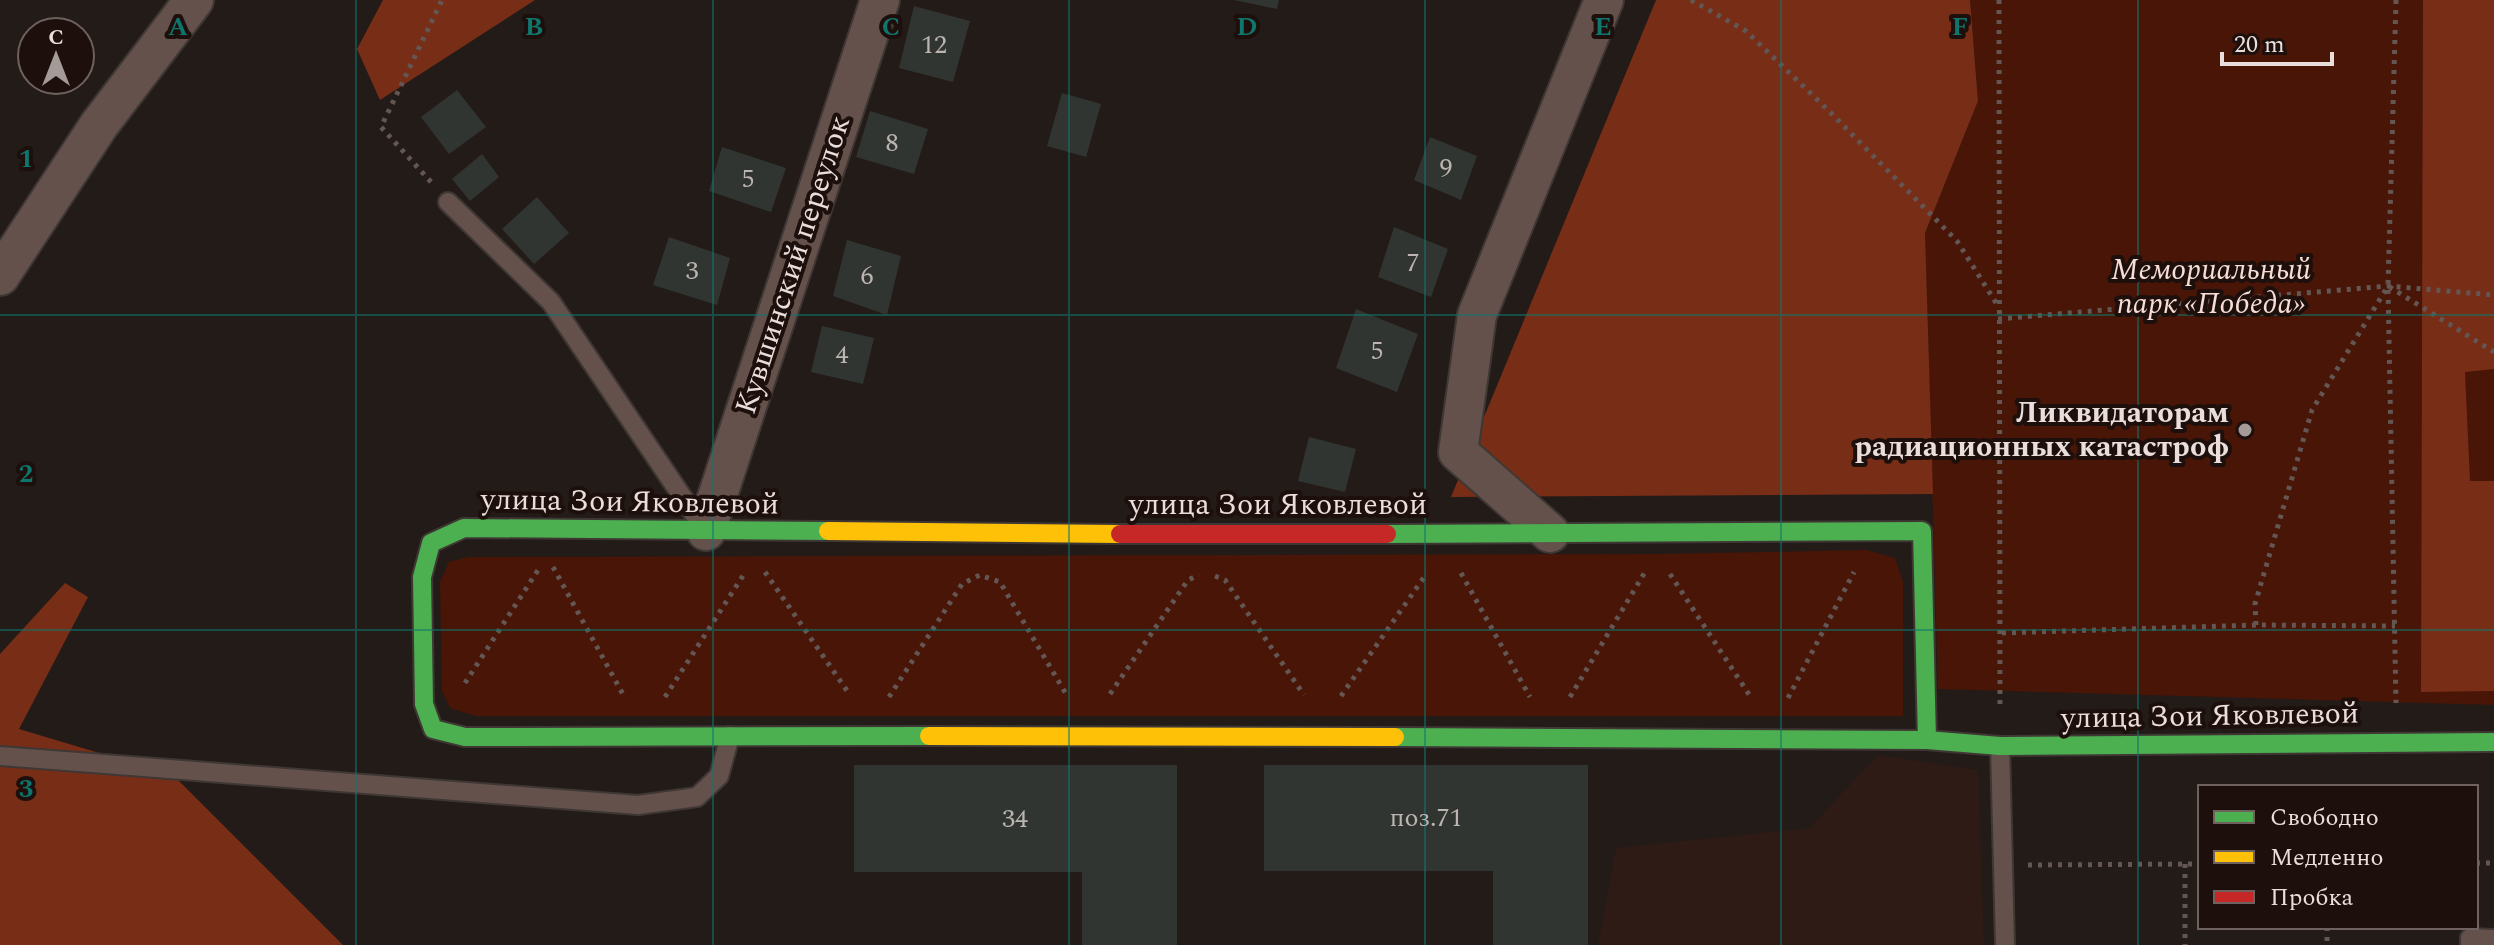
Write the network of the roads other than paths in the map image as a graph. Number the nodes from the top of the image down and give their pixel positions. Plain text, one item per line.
1 (194, 0) edge
2 (880, 0) edge
3 (1604, 0) edge
4 (448, 202) road end
5 (0, 276) edge
6 (706, 531) junction
7 (1550, 533) junction
8 (730, 736) junction
9 (1927, 740) junction
10 (2494, 742) edge
11 (2000, 746) junction
12 (0, 756) edge
13 (2494, 939) edge
14 (2005, 945) edge
15 (2470, 945) edge

1 - 5 street
2 - 6 street, Кувшинский переулок
3 - 7 street
4 - 6 lane
6 - 7 street, улица Зои Яковлевой
6 - 8 street, улица Зои Яковлевой
7 - 9 street, улица Зои Яковлевой
8 - 9 street, улица Зои Яковлевой
8 - 12 lane
9 - 11 street, улица Зои Яковлевой
10 - 11 street, улица Зои Яковлевой
11 - 14 lane
13 - 15 lane

